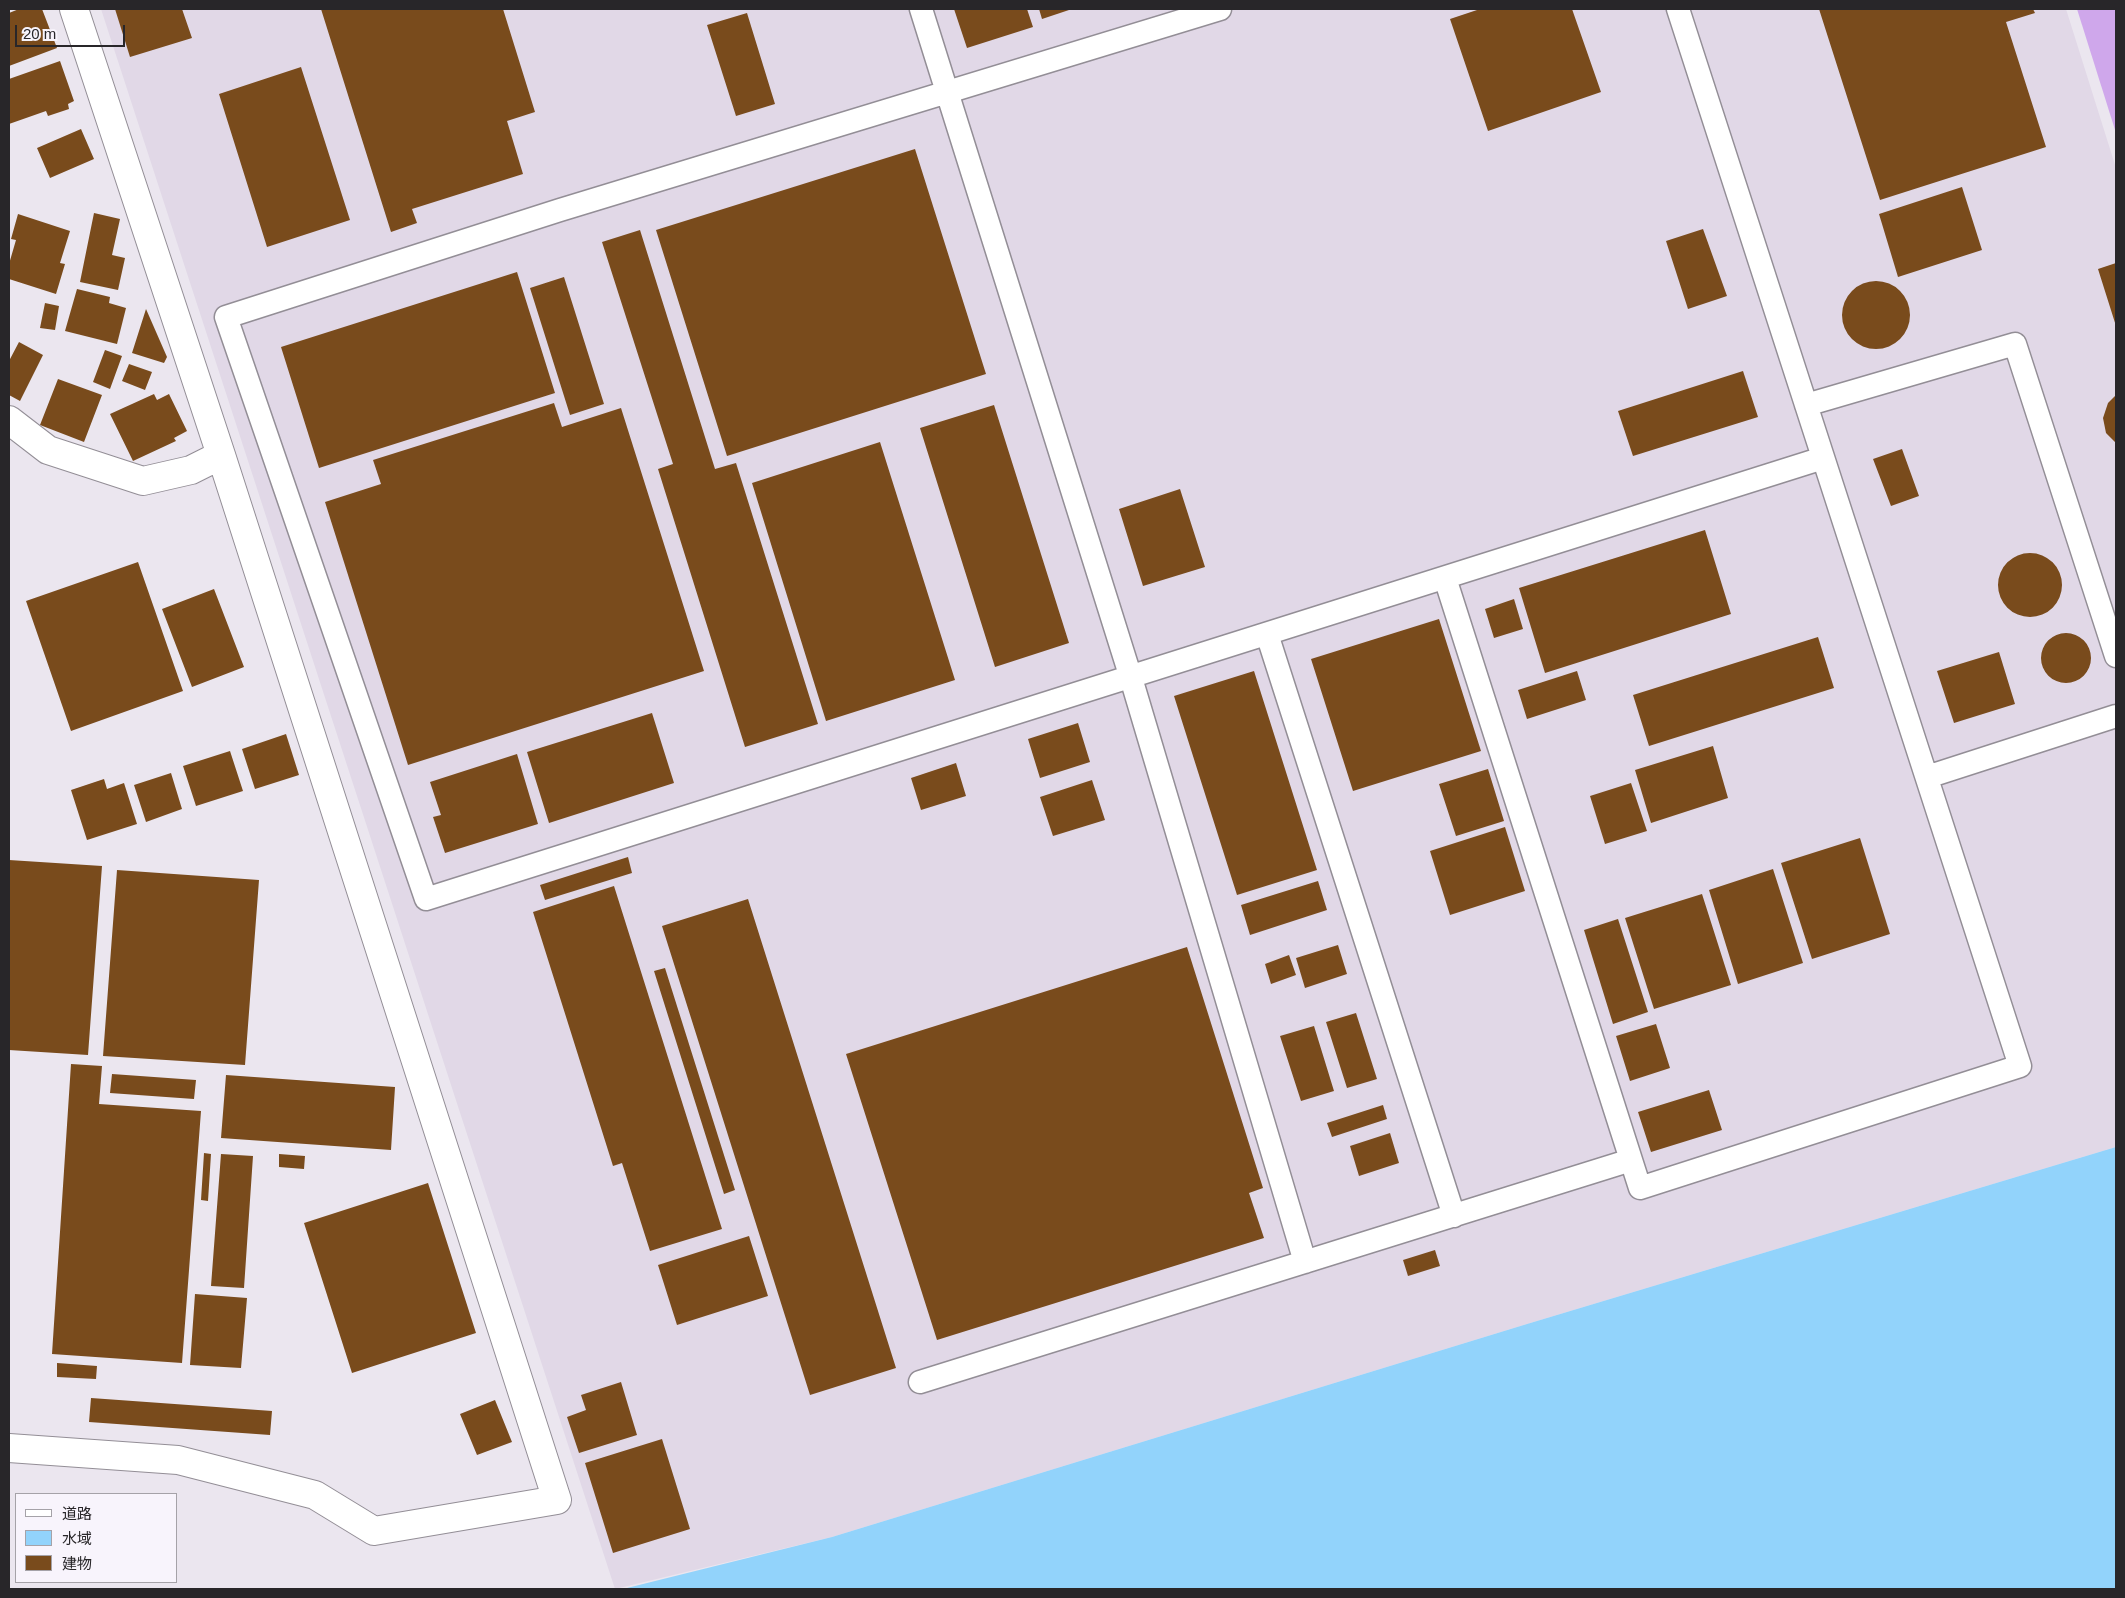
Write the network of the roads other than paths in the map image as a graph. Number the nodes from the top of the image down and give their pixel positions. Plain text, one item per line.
1 (74, 9) edge
2 (921, 9) edge
3 (1220, 9) edge
4 (1678, 9) edge
5 (948, 93) junction
6 (1806, 405) junction
7 (9, 420) edge
8 (221, 455) junction
9 (1823, 458) junction
10 (1445, 578) junction
11 (1267, 634) junction
12 (2116, 656) edge
13 (1131, 678) junction
14 (2116, 716) edge
15 (1927, 777) junction
16 (1631, 1160) junction
17 (1454, 1216) junction
18 (1304, 1262) junction
19 (920, 1382) dead end
20 (9, 1448) edge

1 - 8 street
2 - 5 lane
3 - 5 lane
4 - 6 lane
5 - 13 lane
5 - 13 lane
6 - 9 lane
6 - 12 lane
7 - 8 street
8 - 20 street
9 - 10 lane
9 - 15 lane
10 - 11 lane
10 - 16 lane
11 - 13 lane
11 - 17 lane
13 - 18 lane
14 - 15 lane
15 - 16 lane
16 - 17 lane
17 - 18 lane
18 - 19 lane

